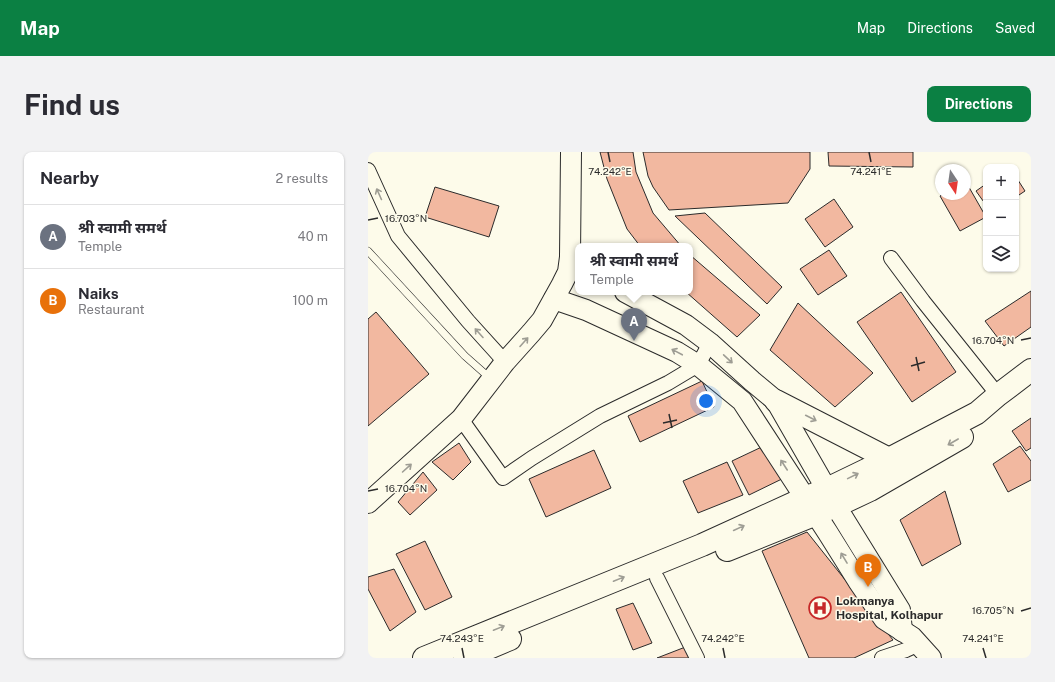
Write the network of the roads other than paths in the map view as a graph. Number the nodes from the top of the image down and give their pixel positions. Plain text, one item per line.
1 (571, 152) edge
2 (368, 170) edge
3 (368, 251) edge
4 (891, 258) dead end
5 (574, 260) edge
6 (631, 295) edge
7 (554, 299) junction
8 (710, 343) junction
9 (505, 362) junction
10 (698, 365) junction
11 (1031, 370) edge
12 (492, 379) junction
13 (1031, 387) edge
14 (998, 395) junction
15 (776, 401) junction
16 (461, 419) junction
17 (889, 459) junction
18 (832, 498) junction
19 (368, 503) edge
20 (810, 506) junction
21 (657, 578) junction
22 (902, 631) junction
23 (925, 651) edge
24 (424, 658) edge
25 (465, 658) edge
26 (697, 658) edge
27 (882, 658) edge

1 - 5 street
9 -> 2 street
3 - 12 lane
4 - 14 street
5 - 7 street
6 - 8 street
9 -> 7 street
10 -> 7 street
8 - 10 street
8 -> 15 street
9 - 12 street
10 - 16 street
20 -> 10 street
11 - 14 highway
12 - 16 street
13 -> 18 highway
14 - 17 highway
15 -> 17 highway
15 - 18 street
19 -> 16 street
18 -> 17 highway
18 - 20 highway
18 - 22 street
20 - 21 highway
22 -> 20 street
24 -> 20 highway
21 - 25 highway
21 - 26 street
22 - 23 street
23 - 27 street

